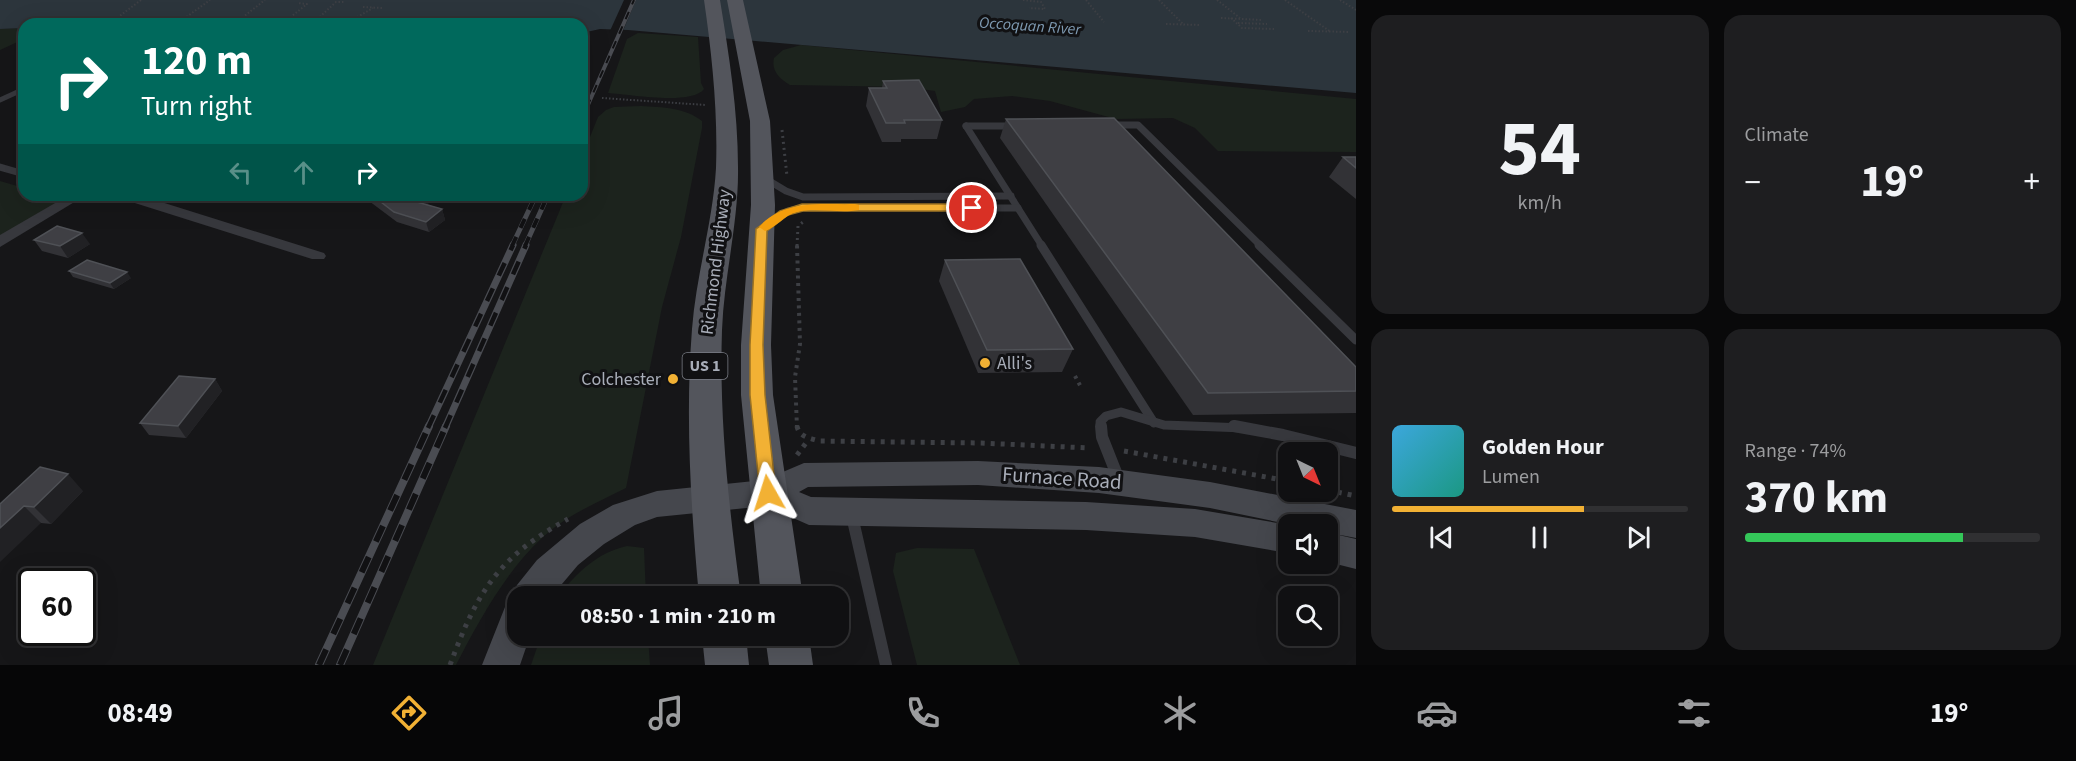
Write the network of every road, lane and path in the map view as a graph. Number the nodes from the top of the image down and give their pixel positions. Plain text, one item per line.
1 (141, 0) edge
2 (210, 0) edge
3 (265, 0) edge
4 (712, 0) edge
5 (735, 0) edge
6 (1023, 0) edge
7 (1086, 0) edge
8 (1159, 0) edge
9 (1217, 0) edge
10 (1285, 0) edge
11 (1340, 0) edge
12 (297, 3) dead end
13 (344, 3) dead end
14 (363, 7) dead end
15 (373, 8) junction
16 (382, 8) dead end
17 (1029, 8) dead end
18 (1356, 10) edge
19 (117, 18) edge
20 (185, 18) edge
21 (242, 18) edge
22 (290, 18) edge
23 (319, 18) edge
24 (356, 18) edge
25 (1221, 18) dead end
26 (1231, 18) junction
27 (1241, 19) junction
28 (1262, 20) dead end
29 (1104, 22) dead end
30 (1236, 23) junction
31 (1166, 24) dead end
32 (1267, 24) dead end
33 (1184, 25) junction
34 (1200, 25) dead end
35 (1274, 29) dead end
36 (1308, 31) dead end
37 (1331, 32) junction
38 (1350, 32) dead end
39 (18, 92) edge
40 (602, 98) dead end
41 (0, 100) edge
42 (726, 106) junction
43 (1100, 125) edge
44 (1023, 126) edge
45 (760, 128) junction
46 (0, 167) edge
47 (18, 172) edge
48 (763, 177) junction
49 (791, 181) dead end
50 (1011, 196) junction
51 (69, 201) edge
52 (143, 201) edge
53 (1018, 208) junction
54 (808, 219) dead end
55 (762, 229) junction
56 (0, 242) edge
57 (318, 256) dead end
58 (1356, 340) edge
59 (1075, 376) dead end
60 (1082, 389) dead end
61 (1154, 423) junction
62 (1080, 447) dead end
63 (1134, 452) dead end
64 (1356, 453) edge
65 (1278, 479) edge
66 (1120, 482) junction
67 (1338, 492) edge
68 (768, 493) junction
69 (1356, 496) edge
70 (709, 499) junction
71 (851, 511) junction
72 (1356, 524) edge
73 (545, 530) dead end
74 (1278, 537) edge
75 (1338, 550) edge
76 (1356, 554) edge
77 (538, 586) edge
78 (719, 586) edge
79 (781, 586) edge
80 (508, 646) edge
81 (725, 646) edge
82 (788, 646) edge
83 (450, 665) edge
84 (501, 665) edge
85 (728, 665) edge
86 (791, 665) edge
87 (886, 665) edge

1 - 19 path
2 - 20 path
3 - 21 path
4 - 42 main road, Richmond Highway / US 1
5 - 45 main road
6 - 17 path
7 - 29 path
8 - 33 path
9 - 27 path
10 - 37 path
11 - 18 path
12 - 22 path
13 - 23 path
14 - 15 path
15 - 16 path
15 - 24 path
25 - 26 path
26 - 27 path
26 - 30 path
27 - 28 path
30 - 32 path
30 - 35 path
31 - 33 path
33 - 34 path
36 - 37 path
37 - 38 path
39 - 41 lane
40 - 42 path
42 - 70 main road, Richmond Highway / US 1
43 - 58 lane
44 - 50 lane
45 - 48 main road
45 - 49 path
46 - 47 lane
48 - 50 lane
48 - 55 main road
50 - 53 lane
51 - 56 street
52 - 57 street
53 - 55 lane
53 - 61 lane
54 - 62 path
55 - 68 main road
59 - 60 path
61 - 64 lane
61 - 66 lane
63 - 65 path
66 - 68 main road, Furnace Road
66 - 72 main road, Furnace Road
67 - 69 path
68 - 70 main road, Furnace Road
68 - 71 main road, Furnace Road
68 - 79 main road
70 - 77 main road, Furnace Road
70 - 78 main road, Richmond Highway / US 1
71 - 74 main road, Furnace Road
71 - 87 lane
73 - 83 path
75 - 76 main road
80 - 84 main road
81 - 85 main road
82 - 86 main road

